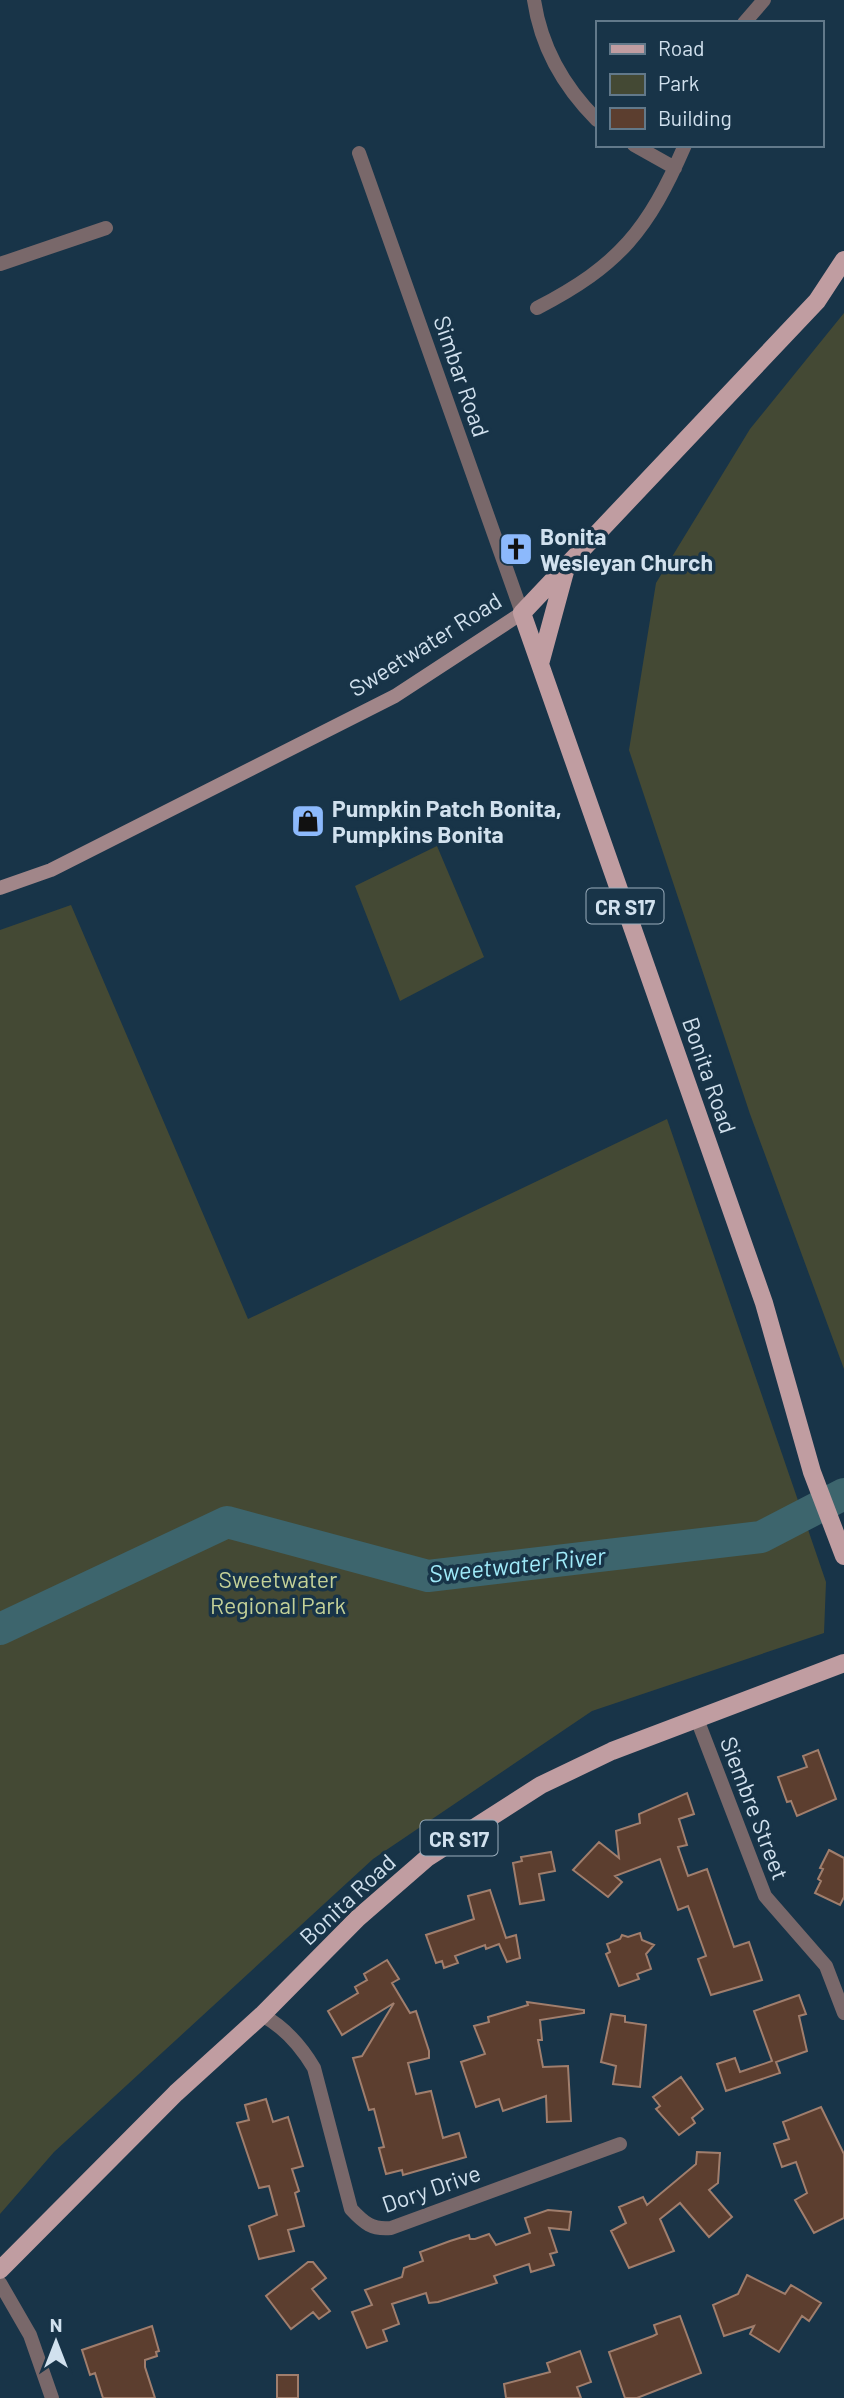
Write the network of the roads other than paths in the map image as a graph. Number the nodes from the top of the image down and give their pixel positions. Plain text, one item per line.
1 (534, 0) edge
2 (764, 0) edge
3 (746, 21) edge
4 (596, 119) edge
5 (638, 147) edge
6 (684, 147) edge
7 (359, 153) dead end
8 (675, 168) junction
9 (106, 229) dead end
10 (844, 260) edge
11 (0, 264) edge
12 (537, 308) dead end
13 (567, 565) junction
14 (522, 613) junction
15 (540, 664) junction
16 (0, 888) edge
17 (844, 1556) edge
18 (844, 1663) edge
19 (697, 1719) junction
20 (844, 2013) edge
21 (262, 2015) junction
22 (620, 2144) dead end
23 (0, 2270) edge
24 (0, 2283) edge
25 (52, 2398) edge

1 - 4 street
2 - 3 street
5 - 8 street
6 - 8 street
7 - 14 street, Simbar Road
8 - 12 street
9 - 11 street
10 - 13 main road, Sweetwater Road
13 - 14 main road, Sweetwater Road
13 - 15 main road
14 - 15 main road, Bonita Road / CR S17
14 - 16 main road, Sweetwater Road
15 - 17 main road, Bonita Road / CR S17
18 - 19 main road, Bonita Road / CR S17
19 - 20 street, Siembre Street
19 - 21 main road, Bonita Road / CR S17
21 - 22 street, Dory Drive
21 - 23 main road, Bonita Road / CR S17
24 - 25 street

